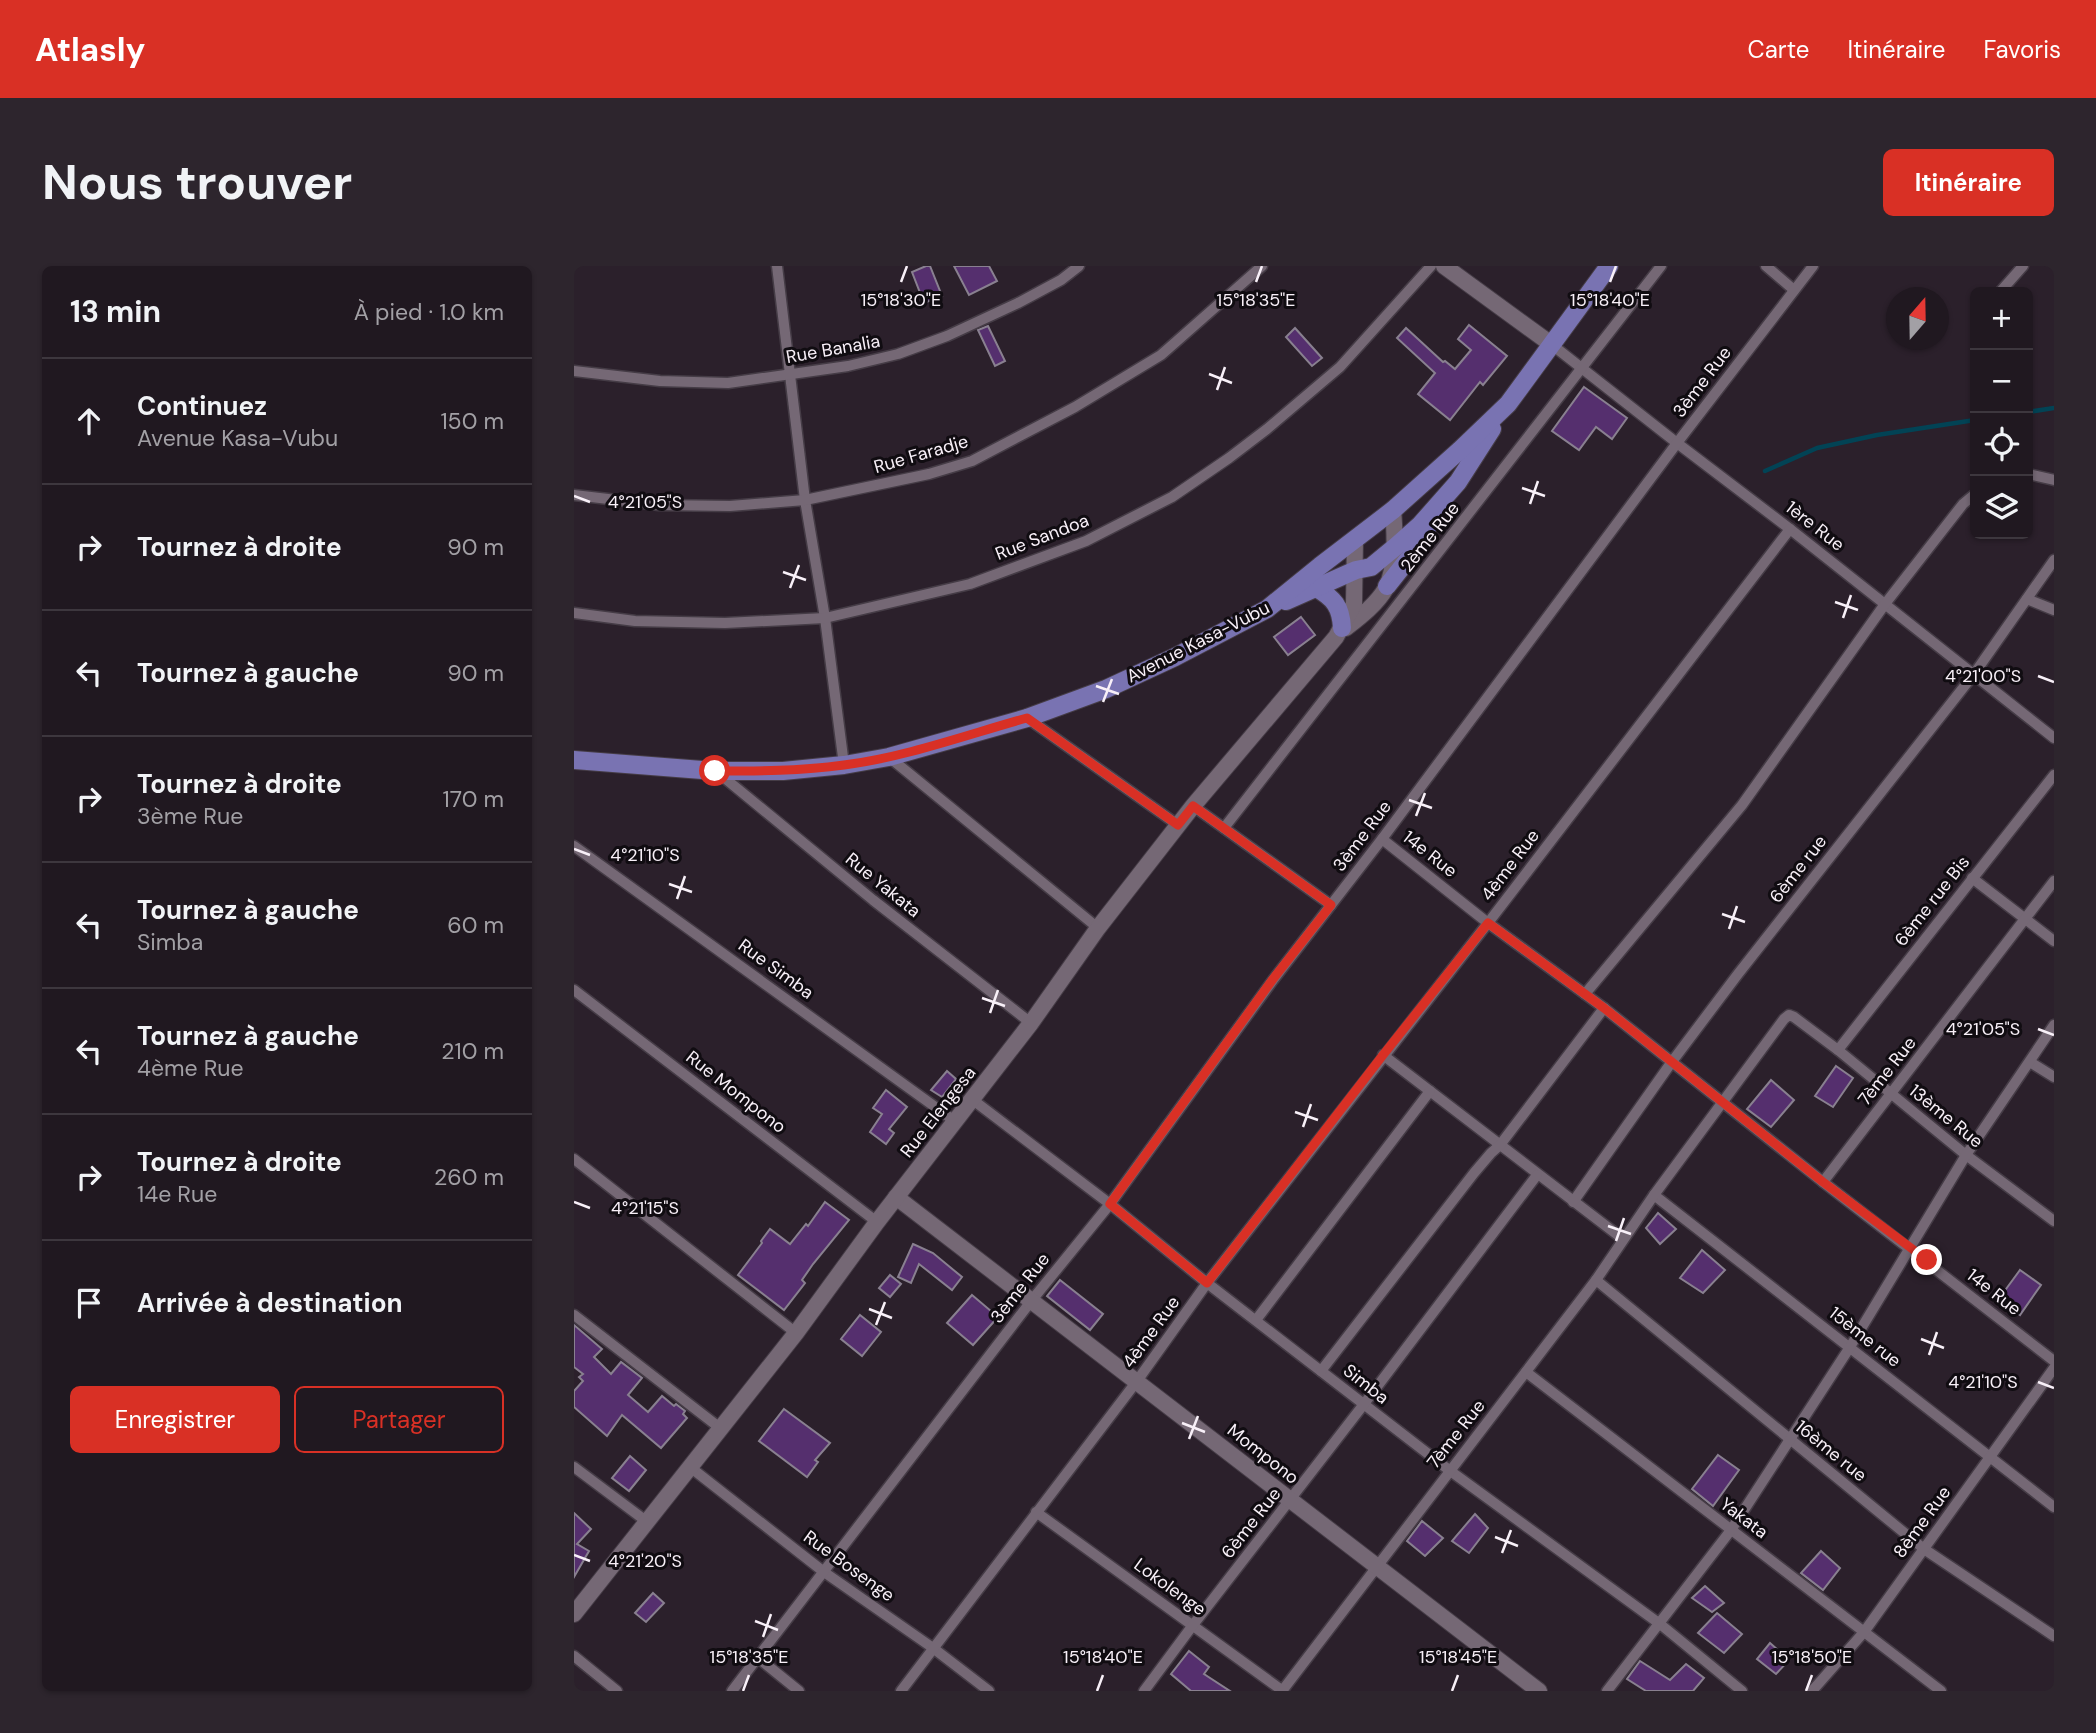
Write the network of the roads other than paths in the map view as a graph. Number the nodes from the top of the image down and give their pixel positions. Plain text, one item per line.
1 (777, 266) edge
2 (1079, 266) edge
3 (1262, 266) edge
4 (1432, 266) edge
5 (1444, 266) edge
6 (1609, 266) edge
7 (1661, 266) edge
8 (1766, 266) edge
9 (1813, 266) edge
10 (2023, 266) edge
11 (2004, 287) edge
12 (1794, 290) junction
13 (1552, 344) junction
14 (1583, 369) junction
15 (574, 371) edge
16 (789, 375) junction
17 (1508, 404) junction
18 (1677, 443) junction
19 (2033, 475) edge
20 (2054, 480) edge
21 (1449, 491) junction
22 (574, 495) edge
23 (1970, 498) edge
24 (805, 500) junction
25 (1393, 510) junction
26 (1790, 529) junction
27 (1355, 539) junction
28 (1394, 548) junction
29 (2054, 561) edge
30 (1356, 570) junction
31 (1387, 586) junction
32 (1316, 588) junction
33 (2027, 599) junction
34 (1885, 604) junction
35 (1267, 609) junction
36 (2054, 610) edge
37 (574, 613) edge
38 (825, 618) junction
39 (1339, 633) junction
40 (1974, 674) junction
41 (1027, 718) junction
42 (2054, 738) edge
43 (889, 757) junction
44 (574, 761) edge
45 (844, 765) junction
46 (715, 771) junction
47 (2054, 775) edge
48 (1193, 806) junction
49 (1178, 825) junction
50 (1224, 828) junction
51 (1382, 839) junction
52 (574, 846) edge
53 (1972, 878) junction
54 (2054, 881) edge
55 (1331, 905) junction
56 (2025, 920) junction
57 (1488, 923) junction
58 (1098, 928) junction
59 (2054, 942) edge
60 (574, 990) edge
61 (1585, 994) junction
62 (1604, 1008) junction
63 (1784, 1019) joint
64 (1031, 1023) junction
65 (2054, 1025) edge
66 (1838, 1050) junction
67 (1383, 1055) junction
68 (2030, 1062) junction
69 (1671, 1063) junction
70 (2054, 1077) edge
71 (1430, 1091) junction
72 (1891, 1093) junction
73 (973, 1100) junction
74 (1722, 1102) junction
75 (956, 1122) junction
76 (1500, 1145) junction
77 (1966, 1155) junction
78 (574, 1159) edge
79 (1536, 1175) junction
80 (1823, 1182) junction
81 (1654, 1195) junction
82 (896, 1197) junction
83 (1573, 1202) junction
84 (1110, 1204) junction
85 (2054, 1221) edge
86 (877, 1222) junction
87 (1623, 1239) junction
88 (1909, 1247) junction
89 (1595, 1280) junction
90 (1207, 1283) junction
91 (1032, 1300) junction
92 (574, 1315) edge
93 (1256, 1320) junction
94 (796, 1332) junction
95 (1850, 1347) junction
96 (2054, 1361) edge
97 (2054, 1368) edge
98 (1321, 1371) junction
99 (1526, 1372) junction
100 (1138, 1381) junction
101 (1364, 1405) junction
102 (720, 1428) junction
103 (1789, 1439) junction
104 (1989, 1457) junction
105 (574, 1467) edge
106 (690, 1467) junction
107 (1449, 1470) junction
108 (1291, 1500) junction
109 (2054, 1507) edge
110 (1036, 1513) junction
111 (646, 1521) junction
112 (1731, 1530) junction
113 (1924, 1549) junction
114 (1378, 1566) junction
115 (824, 1572) junction
116 (574, 1614) edge
117 (1660, 1624) junction
118 (1193, 1625) junction
119 (1864, 1632) junction
120 (2054, 1636) edge
121 (933, 1648) junction
122 (574, 1656) edge
123 (757, 1657) junction
124 (617, 1691) edge
125 (732, 1691) edge
126 (799, 1691) edge
127 (901, 1691) edge
128 (989, 1691) edge
129 (1144, 1691) edge
130 (1282, 1691) edge
131 (1539, 1691) edge
132 (1607, 1691) edge
133 (1742, 1691) edge
134 (1812, 1691) edge
135 (1941, 1691) edge

1 - 16 street
2 - 16 street, Rue Banalia
3 - 24 street, Rue Faradje
4 - 38 street, Rue Sandoa
5 - 13 street
6 - 13 main road, Avenue Kasa-Vubu
7 - 14 street, 2ème Rue
8 - 12 street
9 - 12 street, 3ème Rue
10 - 11 street
12 - 18 street, 3ème Rue
13 - 14 street, 1ère Rue
13 - 17 main road, Avenue Kasa-Vubu
14 - 18 street, 1ère Rue
14 - 50 street, 2ème Rue
15 - 16 street, Rue Banalia
16 - 24 street
17 - 21 main road
17 - 25 main road, Avenue Kasa-Vubu
18 - 26 street, 1ère Rue
18 - 51 street, 3ème Rue
19 - 20 street
21 - 28 main road
21 - 31 main road
22 - 24 street, Rue Faradje
23 - 34 street
24 - 38 street
25 - 27 main road, Avenue Kasa-Vubu
25 - 28 street
26 - 34 street, 1ère Rue
26 - 57 street, 4ème Rue
27 - 30 street
27 - 35 main road, Avenue Kasa-Vubu
28 - 30 main road
28 - 31 street
29 - 33 street, 6ème rue
30 - 32 main road
30 - 39 street
31 - 39 street
32 - 35 main road
32 - 39 main road
33 - 36 street
33 - 40 street, 6ème rue
34 - 40 street, 1ère Rue
34 - 61 street
35 - 41 main road, Avenue Kasa-Vubu
37 - 38 street, Rue Sandoa
38 - 45 street
39 - 48 street, Rue Elengesa
40 - 42 street, 1ère Rue
40 - 69 street, 6ème rue
41 - 43 main road, Avenue Kasa-Vubu
41 - 49 street
43 - 45 main road, Avenue Kasa-Vubu
43 - 58 street
44 - 46 main road, Avenue Kasa-Vubu
45 - 46 main road, Avenue Kasa-Vubu
46 - 64 street, Rue Yakata
47 - 53 street, 6ème rue Bis
48 - 49 street, Rue Elengesa
48 - 50 street
49 - 58 street, Rue Elengesa
50 - 55 street
51 - 55 street, 3ème Rue
51 - 57 street, 14e Rue
52 - 75 street, Rue Simba
53 - 56 street
53 - 66 street, 6ème rue Bis
54 - 56 street, 7ème Rue
55 - 84 street, 3ème Rue
56 - 59 street
56 - 72 street, 7ème Rue
57 - 61 street, 14e Rue
57 - 67 street, 4ème Rue
58 - 64 street, Rue Elengesa
60 - 86 street, Rue Mompono
61 - 62 street, 14e Rue
62 - 69 street, 14e Rue
62 - 76 street
63 - 66 street, 13ème Rue
63 - 74 street, 7ème Rue
64 - 73 street, Rue Elengesa
65 - 68 street
66 - 72 street, 13ème Rue
67 - 71 street
67 - 90 street, 4ème Rue
68 - 70 street
68 - 77 street
69 - 74 street, 14e Rue
69 - 83 street, 6ème rue
71 - 76 street
71 - 93 street
72 - 77 street, 13ème Rue
72 - 80 street, 7ème Rue
73 - 75 street, Rue Elengesa
73 - 84 street, Simba
74 - 80 street, 14e Rue
74 - 81 street, 7ème Rue
75 - 82 street, Rue Elengesa
76 - 79 street
76 - 98 street
77 - 85 street, 13ème Rue
77 - 88 street
78 - 94 street
79 - 83 street
79 - 101 street, 6ème Rue
80 - 88 street, 14e Rue
81 - 87 street, 7ème Rue
81 - 95 street, 15ème rue
82 - 86 street, Rue Elengesa
82 - 91 street, Mompono
83 - 87 street
84 - 90 street, Simba
84 - 91 street, 3ème Rue
86 - 94 street, Rue Elengesa
87 - 89 street, 7ème Rue
88 - 95 street
88 - 96 street, 14e Rue
89 - 99 street, 7ème Rue
89 - 103 street, 16ème rue
90 - 93 street, Simba
90 - 100 street, 4ème Rue
91 - 100 street, Mompono
91 - 115 street, 3ème Rue
92 - 102 street
93 - 98 street, Simba
94 - 102 street, Rue Elengesa
95 - 103 street
95 - 104 street, 15ème rue
97 - 104 street, 8ème Rue
98 - 101 street, Simba
99 - 107 street, 7ème Rue
99 - 112 street, Yakata
100 - 108 street, Mompono
100 - 110 street, 4ème Rue
101 - 107 street, Simba
101 - 108 street, 6ème Rue
102 - 106 street, Rue Elengesa
103 - 112 street
103 - 113 street, 16ème rue
104 - 109 street, 15ème rue
104 - 113 street, 8ème Rue
105 - 111 street
106 - 111 street, Rue Elengesa
106 - 115 street, Rue Bosenge
107 - 114 street, 7ème Rue
107 - 117 street, Simba
108 - 114 street, Mompono
108 - 118 street, 6ème Rue
110 - 118 street, Lokolenge
110 - 121 street, 4ème Rue
111 - 116 street, Rue Elengesa
112 - 117 street
112 - 119 street, Yakata
113 - 119 street, 8ème Rue
113 - 120 street, 16ème rue
114 - 130 street, 7ème Rue
114 - 131 street, Mompono
115 - 121 street, Rue Bosenge
115 - 123 street, 3ème Rue
117 - 132 street
117 - 133 street, Simba
118 - 129 street, 6ème Rue
118 - 130 street, Lokolenge
119 - 134 street, 8ème Rue
119 - 135 street, Yakata
121 - 127 street, 4ème Rue
121 - 128 street, Rue Bosenge
122 - 124 street
123 - 125 street, 3ème Rue
123 - 126 street

